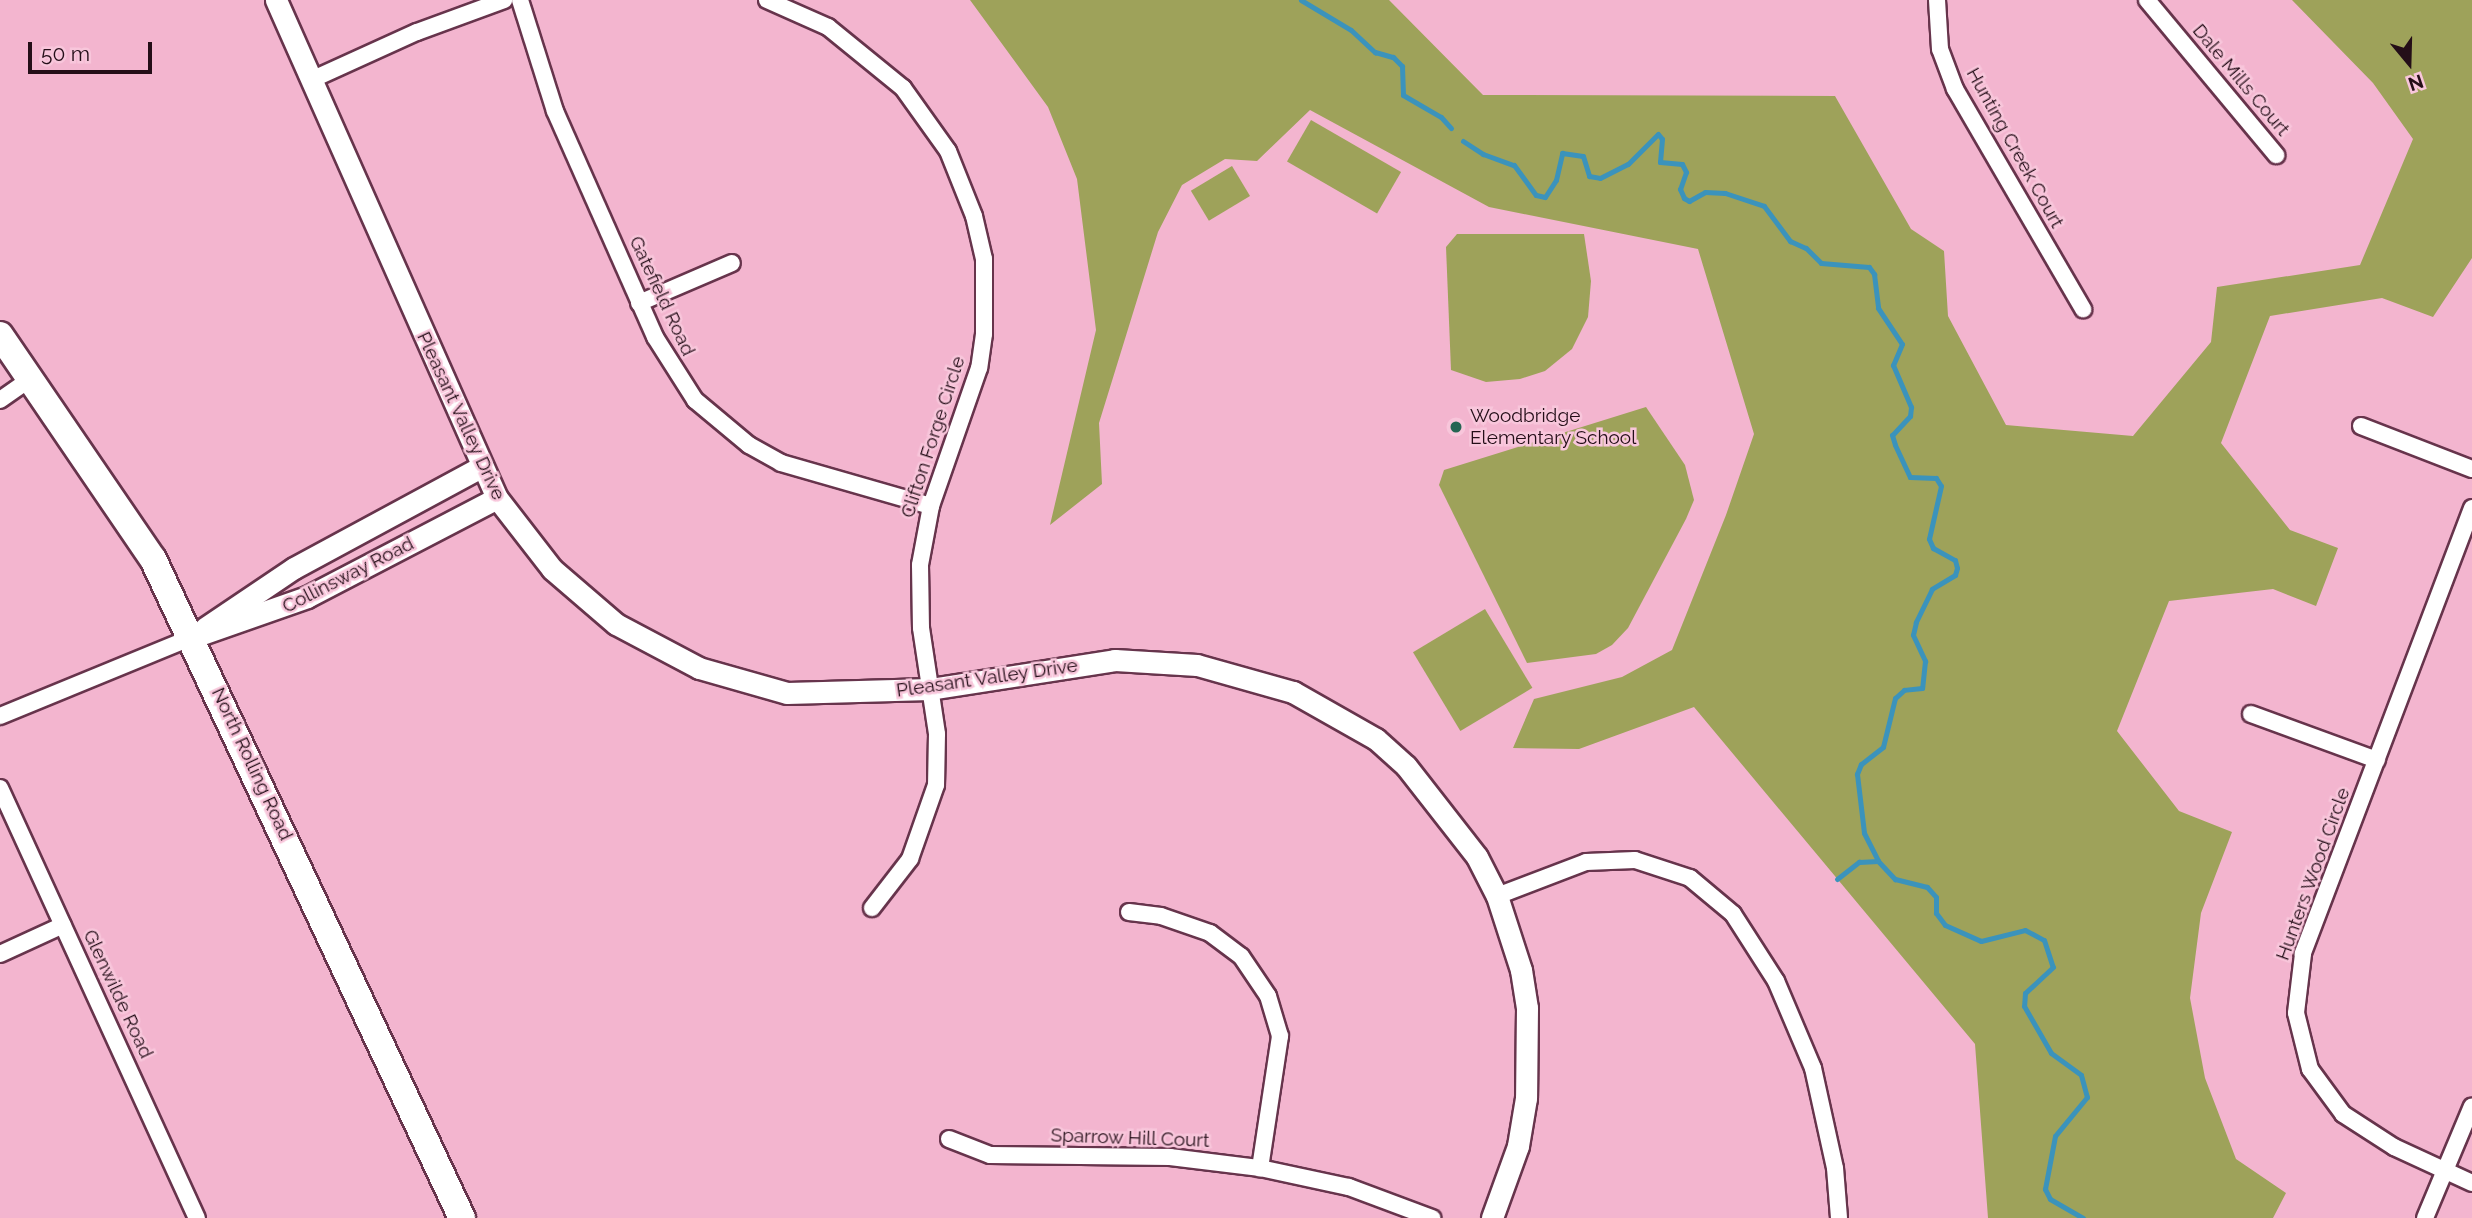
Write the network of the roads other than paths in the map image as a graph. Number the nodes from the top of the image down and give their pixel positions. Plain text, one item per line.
1 (276, 0) edge
2 (505, 0) edge
3 (520, 0) edge
4 (767, 0) edge
5 (1937, 0) edge
6 (2147, 0) edge
7 (311, 80) junction
8 (2276, 155) dead end
9 (732, 263) dead end
10 (639, 303) junction
11 (2082, 309) dead end
12 (0, 334) edge
13 (31, 378) junction
14 (0, 400) edge
15 (2361, 426) dead end
16 (481, 467) junction
17 (2472, 469) edge
18 (497, 498) junction
19 (931, 506) junction
20 (2472, 508) edge
21 (193, 636) junction
22 (930, 689) junction
23 (2251, 714) dead end
24 (0, 716) edge
25 (2377, 760) junction
26 (0, 788) edge
27 (1497, 896) junction
28 (872, 908) dead end
29 (1129, 912) dead end
30 (63, 925) junction
31 (0, 954) edge
32 (2472, 1106) edge
33 (949, 1139) dead end
34 (1260, 1168) junction
35 (2446, 1172) junction
36 (2472, 1183) edge
37 (197, 1218) edge
38 (462, 1218) edge
39 (1432, 1218) edge
40 (1492, 1218) edge
41 (1839, 1218) edge
42 (2425, 1218) edge

1 - 7 street, Pleasant Valley Drive
2 - 7 street
3 - 10 street, Gatefield Road
4 - 19 street, Clifton Forge Circle
5 - 11 street, Hunting Creek Court
6 - 8 street, Dale Mills Court
7 - 16 street, Pleasant Valley Drive
9 - 10 street
10 - 19 street, Gatefield Road
12 - 13 main road, North Rolling Road
13 - 14 street
13 - 21 main road, North Rolling Road
15 - 17 street
16 - 18 street, Pleasant Valley Drive
16 - 21 street, Collinsway Road
18 - 21 street, Collinsway Road
18 - 22 street, Pleasant Valley Drive
19 - 22 street, Clifton Forge Circle
20 - 25 street, Hunters Wood Circle
21 - 24 street, Collinsway Road
21 - 38 main road, North Rolling Road
22 - 27 street, Pleasant Valley Drive
22 - 28 street, Clifton Forge Circle
23 - 25 street
25 - 35 street, Hunters Wood Circle
26 - 30 street, Glenwilde Road
27 - 40 street, Pleasant Valley Drive
27 - 41 street
29 - 34 street
30 - 31 street
30 - 37 street, Glenwilde Road
32 - 35 street
33 - 34 street, Sparrow Hill Court
34 - 39 street, Sparrow Hill Court
35 - 36 street, Hunters Wood Circle
35 - 42 street

